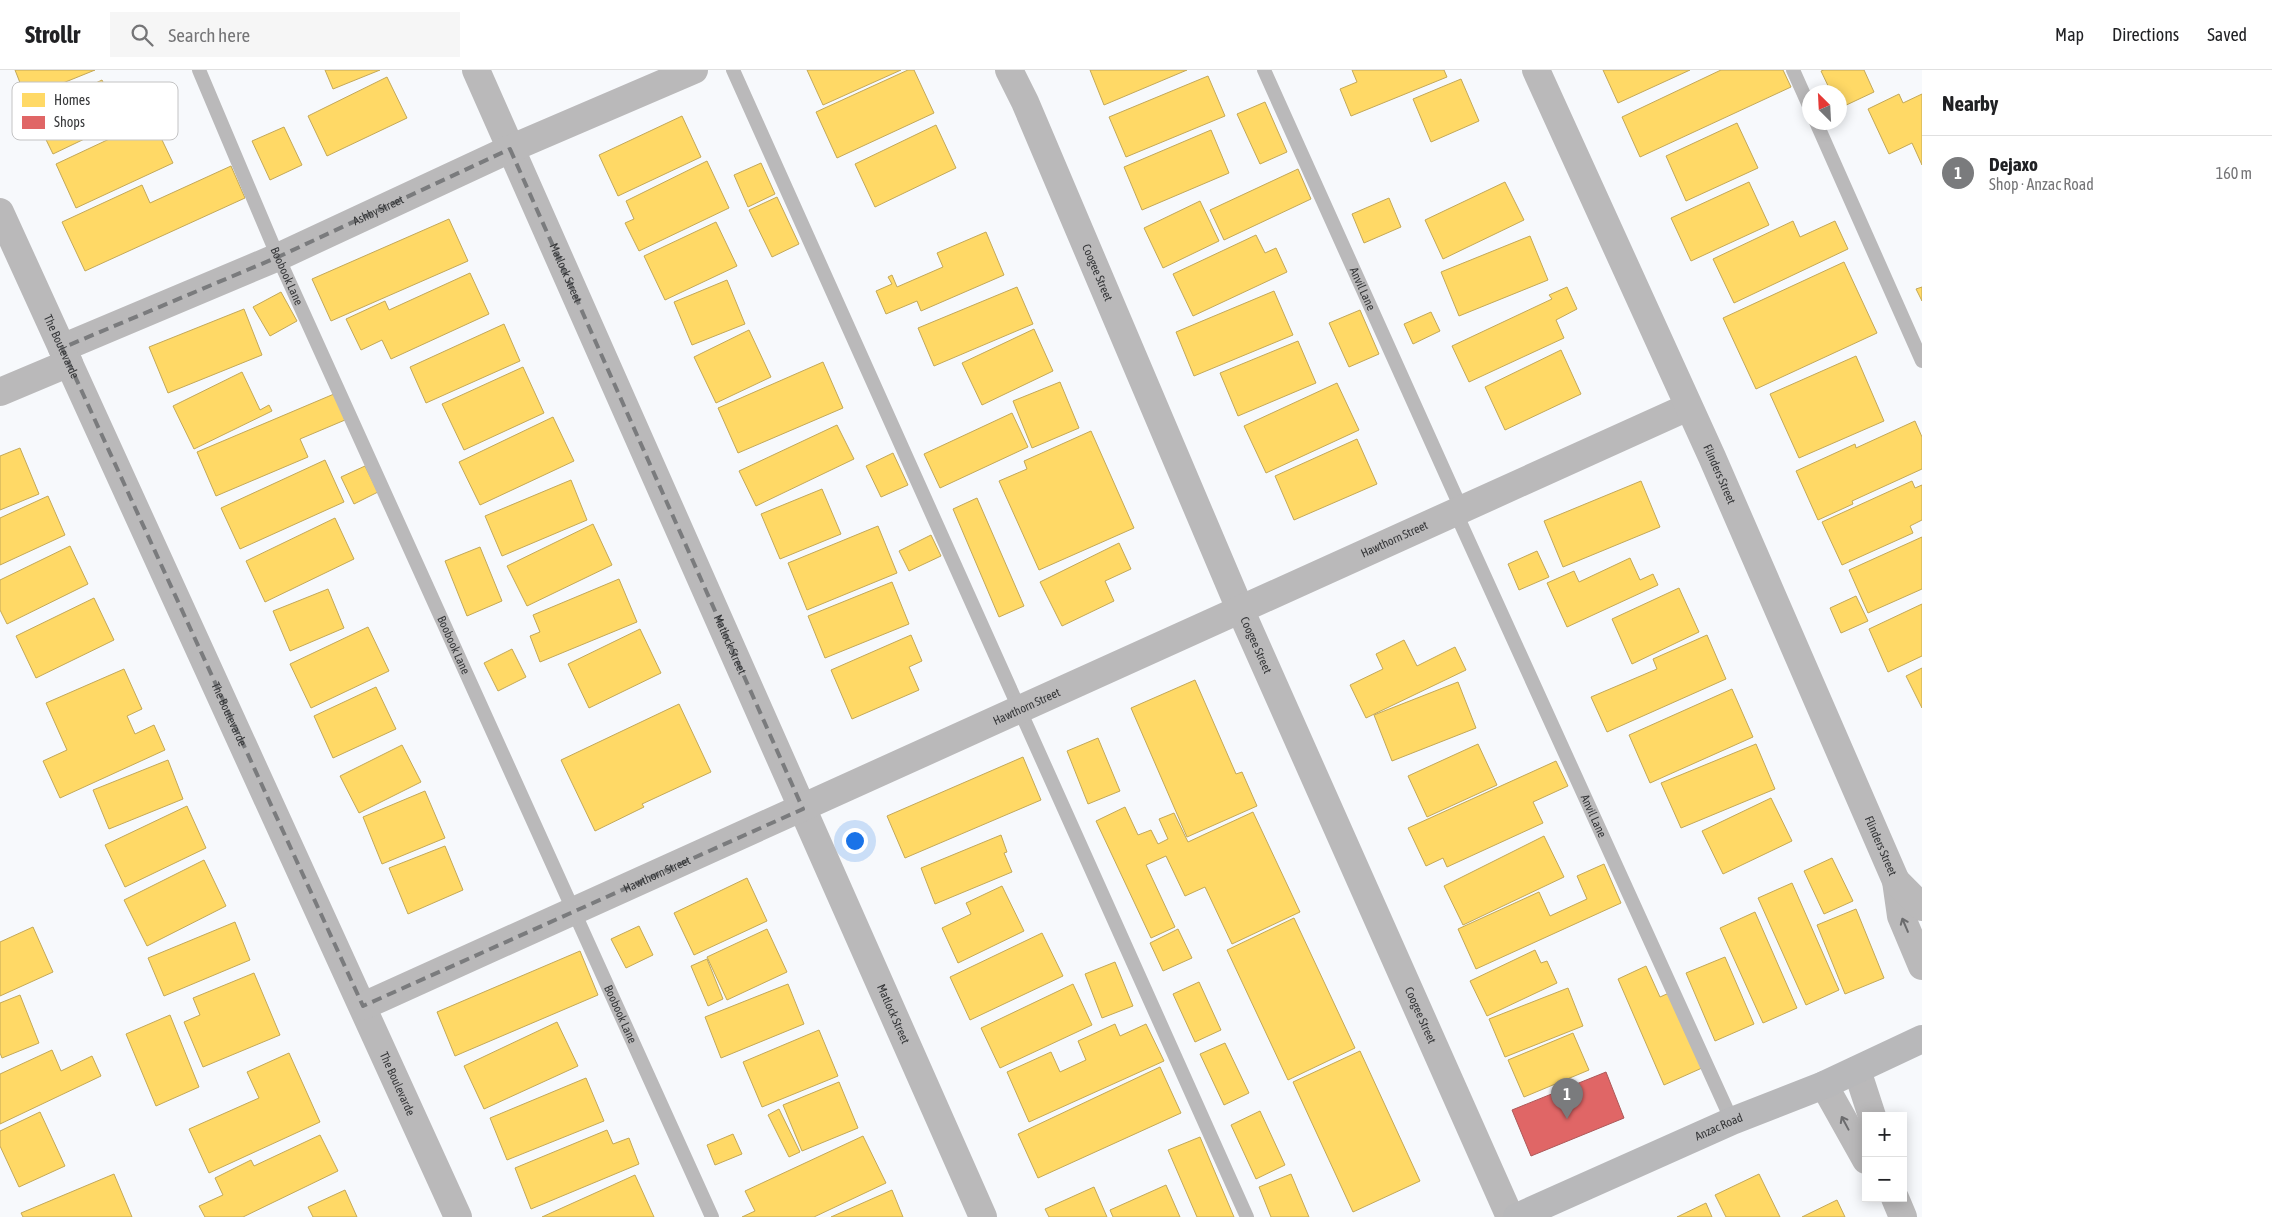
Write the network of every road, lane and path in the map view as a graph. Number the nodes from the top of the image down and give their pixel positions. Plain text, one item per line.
1 (199, 70) edge
2 (476, 70) edge
3 (694, 70) edge
4 (733, 70) edge
5 (1009, 70) edge
6 (1264, 70) edge
7 (1536, 70) edge
8 (1793, 70) edge
9 (1802, 90) edge
10 (1820, 130) edge
11 (510, 149) junction
12 (0, 212) edge
13 (278, 257) junction
14 (66, 356) junction
15 (1922, 361) edge
16 (0, 392) edge
17 (1688, 407) junction
18 (1458, 510) junction
19 (1240, 609) junction
20 (1019, 711) junction
21 (803, 809) junction
22 (1896, 881) junction
23 (1922, 907) edge
24 (573, 913) junction
25 (1922, 966) edge
26 (362, 1006) junction
27 (1922, 1040) edge
28 (1857, 1070) junction
29 (1824, 1085) junction
30 (1871, 1112) edge
31 (1732, 1121) junction
32 (1864, 1157) edge
33 (1897, 1202) edge
34 (458, 1217) edge
35 (712, 1217) edge
36 (983, 1217) edge
37 (1247, 1217) edge
38 (1510, 1217) edge
39 (1517, 1217) edge
40 (1903, 1217) edge

1 - 13 lane, Boobook Lane
2 - 11 street, Matlock Street
3 - 11 street, Ashby Street
4 - 20 lane
5 - 19 street, Coogee Street
6 - 18 lane, Anvil Lane
7 - 17 street, Flinders Street
8 - 9 lane
10 - 15 lane
11 - 13 street, Ashby Street
11 - 21 street, Matlock Street
12 - 14 street, The Boulevarde
13 - 14 street, Ashby Street
13 - 24 lane, Boobook Lane
14 - 16 street, Ashby Street
14 - 26 street, The Boulevarde
17 - 18 street, Hawthorn Street
17 - 22 street, Flinders Street
18 - 19 street, Hawthorn Street
18 - 31 lane, Anvil Lane
19 - 20 street, Hawthorn Street
19 - 38 street, Coogee Street
20 - 21 street, Hawthorn Street
20 - 37 lane
21 - 24 street, Hawthorn Street
21 - 36 street, Matlock Street
22 - 23 street, Flinders Street
25 -> 22 street, Flinders Street
24 - 26 street, Hawthorn Street
24 - 35 lane, Boobook Lane
26 - 34 street, The Boulevarde
27 - 28 main road, Anzac Road
28 - 29 main road, Anzac Road
28 - 30 street
29 - 31 main road, Anzac Road
32 -> 29 street
31 - 39 main road, Anzac Road
33 - 40 street

